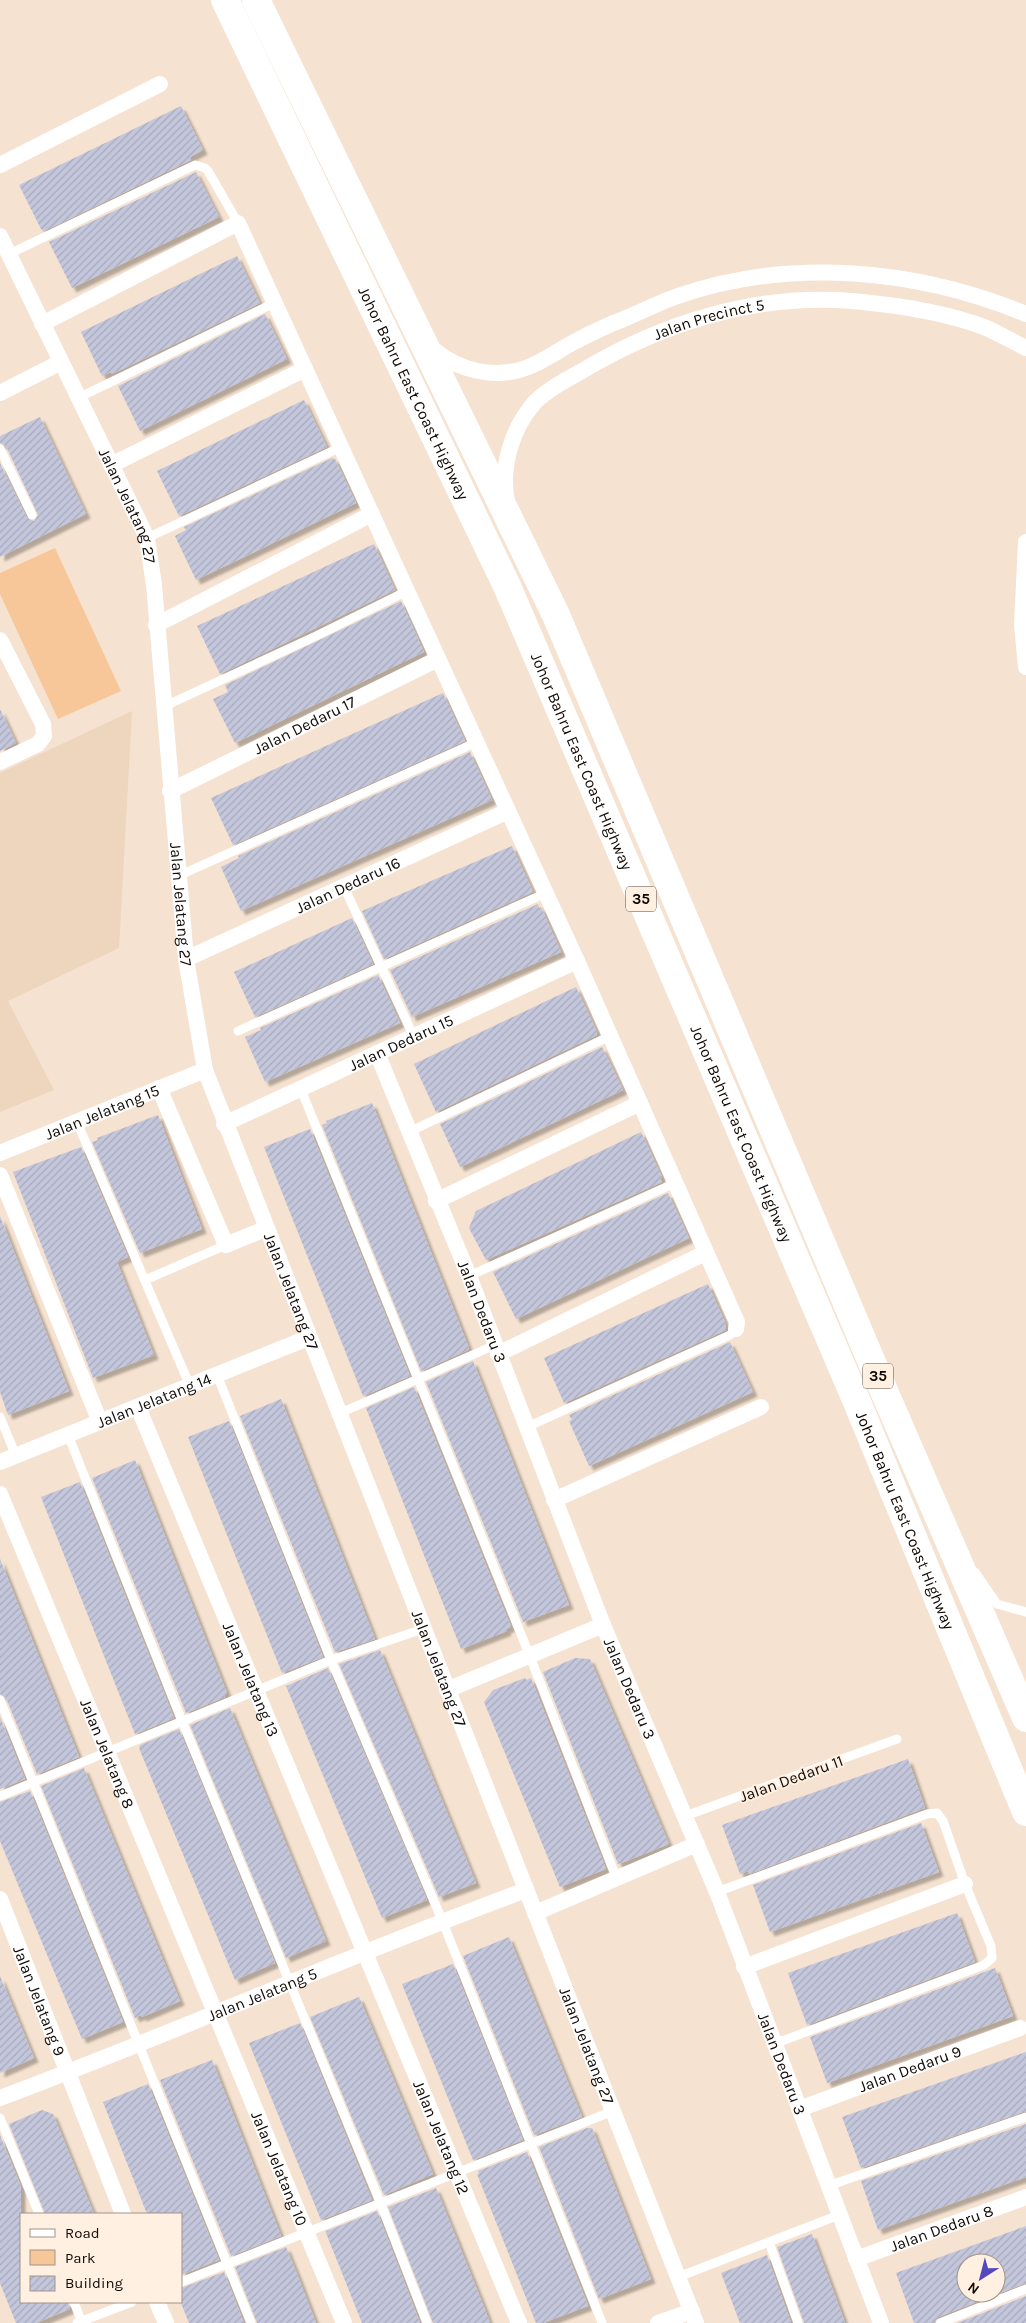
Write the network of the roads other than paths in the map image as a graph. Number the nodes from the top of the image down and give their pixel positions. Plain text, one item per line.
1 (225, 0) edge
2 (256, 0) edge
3 (160, 84) dead end
4 (0, 165) edge
5 (238, 223) junction
6 (0, 236) edge
7 (9, 254) junction
8 (274, 303) junction
9 (1026, 314) edge
10 (42, 324) junction
11 (419, 335) junction
12 (1026, 348) edge
13 (60, 362) junction
14 (305, 369) junction
15 (0, 393) edge
16 (78, 398) junction
17 (341, 448) junction
18 (0, 449) edge
19 (111, 465) junction
20 (372, 514) junction
21 (32, 515) dead end
22 (512, 524) junction
23 (147, 538) junction
24 (1026, 542) edge
25 (407, 591) junction
26 (156, 625) junction
27 (0, 640) edge
28 (438, 659) junction
29 (1026, 666) edge
30 (163, 707) junction
31 (477, 742) junction
32 (0, 762) edge
33 (170, 791) junction
34 (508, 811) junction
35 (178, 876) junction
36 (344, 887) junction
37 (546, 893) junction
38 (186, 960) junction
39 (577, 961) junction
40 (382, 967) junction
41 (238, 1031) dead end
42 (610, 1036) junction
43 (414, 1037) junction
44 (377, 1053) junction
45 (205, 1070) junction
46 (300, 1087) junction
47 (159, 1088) junction
48 (640, 1103) junction
49 (77, 1122) junction
50 (224, 1124) junction
51 (409, 1132) junction
52 (0, 1153) edge
53 (0, 1175) edge
54 (675, 1183) junction
55 (436, 1201) junction
56 (265, 1229) junction
57 (226, 1245) junction
58 (705, 1252) junction
59 (469, 1276) junction
60 (145, 1280) junction
61 (736, 1329) joint
62 (308, 1338) junction
63 (496, 1350) junction
64 (217, 1375) junction
65 (417, 1378) junction
66 (190, 1386) junction
67 (138, 1407) junction
68 (761, 1407) dead end
69 (338, 1414) junction
70 (0, 1417) edge
71 (100, 1422) junction
72 (527, 1427) junction
73 (68, 1435) junction
74 (16, 1456) junction
75 (0, 1462) edge
76 (0, 1494) edge
77 (554, 1500) junction
78 (939, 1518) junction
79 (1026, 1612) edge
80 (603, 1625) junction
81 (423, 1629) junction
82 (529, 1654) junction
83 (332, 1660) junction
84 (447, 1690) junction
85 (256, 1691) junction
86 (0, 1700) edge
87 (1026, 1718) edge
88 (182, 1722) junction
89 (897, 1739) dead end
90 (107, 1752) junction
91 (34, 1783) junction
92 (0, 1796) edge
93 (1026, 1812) edge
94 (685, 1816) junction
95 (697, 1844) junction
96 (616, 1877) junction
97 (965, 1884) junction
98 (526, 1890) junction
99 (717, 1892) junction
100 (0, 1899) edge
101 (535, 1913) junction
102 (442, 1920) junction
103 (365, 1952) junction
104 (744, 1967) junction
105 (289, 1983) junction
106 (215, 2013) junction
107 (1020, 2028) dead end
108 (139, 2043) junction
109 (774, 2044) junction
110 (69, 2072) junction
111 (0, 2098) edge
112 (798, 2109) junction
113 (613, 2111) junction
114 (1026, 2117) edge
115 (0, 2118) edge
116 (529, 2142) junction
117 (456, 2172) junction
118 (828, 2186) junction
119 (1026, 2197) edge
120 (380, 2202) junction
121 (39, 2213) edge
122 (123, 2213) edge
123 (839, 2215) junction
124 (306, 2231) junction
125 (768, 2242) junction
126 (856, 2259) junction
127 (227, 2263) junction
128 (678, 2277) junction
129 (182, 2282) edge
130 (1026, 2289) edge
131 (74, 2303) edge
132 (129, 2303) edge
133 (157, 2303) edge
134 (694, 2317) edge
135 (80, 2322) edge
136 (166, 2323) edge
137 (251, 2323) edge
138 (344, 2323) edge
139 (427, 2323) edge
140 (519, 2323) edge
141 (602, 2323) edge
142 (658, 2323) edge
143 (798, 2323) edge
144 (881, 2323) edge
145 (940, 2323) edge

1 - 93 highway, Johor Bahru East Coast Highway / 35
2 - 11 highway, Johor Bahru East Coast Highway / 35
3 - 4 street
5 - 7 lane
5 - 8 street
5 - 10 street
6 - 7 street, Jalan Jelatang 27
7 - 10 street, Jalan Jelatang 27
8 - 14 street
8 - 16 lane
9 - 11 street, Jalan Precinct 5
10 - 13 street, Jalan Jelatang 27
11 - 22 highway, Johor Bahru East Coast Highway / 35
12 - 22 street, Jalan Precinct 5
13 - 15 street
13 - 16 street, Jalan Jelatang 27
14 - 17 street
14 - 19 street
16 - 19 street, Jalan Jelatang 27
17 - 20 street
17 - 23 lane
18 - 21 lane
19 - 23 street, Jalan Jelatang 27
20 - 25 street
20 - 26 street
22 - 78 highway, Johor Bahru East Coast Highway / 35
23 - 26 street, Jalan Jelatang 27
24 - 29 street
25 - 28 street
25 - 30 lane
26 - 30 street, Jalan Jelatang 27
27 - 32 street
28 - 31 street
28 - 33 street, Jalan Dedaru 17
30 - 33 street, Jalan Jelatang 27
31 - 34 street
31 - 35 lane
33 - 35 street, Jalan Jelatang 27
34 - 36 street, Jalan Dedaru 16
34 - 37 street
35 - 38 street, Jalan Jelatang 27
36 - 38 street, Jalan Dedaru 16
36 - 40 lane
37 - 39 street
37 - 40 lane
38 - 45 street, Jalan Jelatang 27
39 - 42 street
39 - 43 street, Jalan Dedaru 15
40 - 41 lane
40 - 43 lane
42 - 48 street
42 - 51 lane
43 - 44 street, Jalan Dedaru 15
44 - 46 street, Jalan Dedaru 15
44 - 51 street, Jalan Dedaru 3
45 - 47 street, Jalan Jelatang 15
45 - 50 street, Jalan Jelatang 27
46 - 50 street, Jalan Dedaru 15
46 - 65 lane
47 - 49 street, Jalan Jelatang 15
47 - 57 street
48 - 54 street
48 - 55 street
49 - 52 street, Jalan Jelatang 15
49 - 60 lane
50 - 56 street, Jalan Jelatang 27
51 - 55 street, Jalan Dedaru 3
53 - 71 street
54 - 58 street
54 - 59 lane
55 - 59 street, Jalan Dedaru 3
56 - 57 street
56 - 62 street, Jalan Jelatang 27
57 - 60 lane
58 - 61 street
58 - 63 street
59 - 63 street, Jalan Dedaru 3
60 - 66 lane
61 - 72 lane
62 - 64 street, Jalan Jelatang 14
62 - 69 street, Jalan Jelatang 27
63 - 65 lane
63 - 72 street, Jalan Dedaru 3
64 - 66 street, Jalan Jelatang 14
64 - 83 lane
65 - 69 lane
65 - 82 lane
66 - 67 street, Jalan Jelatang 14
67 - 71 street, Jalan Jelatang 14
67 - 85 street, Jalan Jelatang 13
68 - 77 street
69 - 81 street, Jalan Jelatang 27
70 - 74 lane
71 - 73 street, Jalan Jelatang 14
72 - 77 street, Jalan Dedaru 3
73 - 74 street, Jalan Jelatang 14
73 - 88 lane
74 - 75 street, Jalan Jelatang 14
76 - 90 street, Jalan Jelatang 8
77 - 80 street, Jalan Dedaru 3
78 - 79 lane
78 - 87 highway, Johor Bahru East Coast Highway / 35
80 - 82 street
80 - 94 street, Jalan Dedaru 3
81 - 83 lane
81 - 84 street, Jalan Jelatang 27
82 - 84 street
82 - 96 lane
83 - 85 lane
83 - 102 lane
84 - 98 street, Jalan Jelatang 27
85 - 88 lane
85 - 103 street, Jalan Jelatang 13
86 - 91 lane
88 - 90 lane
88 - 105 lane
89 - 94 lane, Jalan Dedaru 11
90 - 91 lane
90 - 106 street, Jalan Jelatang 8
91 - 92 lane
91 - 108 lane
94 - 95 street, Jalan Dedaru 3
95 - 96 street
95 - 99 street, Jalan Dedaru 3
96 - 101 street
97 - 99 lane
97 - 104 street
97 - 109 lane
98 - 101 street, Jalan Jelatang 27
98 - 102 street, Jalan Jelatang 5
99 - 104 street, Jalan Dedaru 3
100 - 110 street, Jalan Jelatang 9
101 - 113 street, Jalan Jelatang 27
102 - 103 street, Jalan Jelatang 5
102 - 116 lane
103 - 105 street, Jalan Jelatang 5
103 - 117 street, Jalan Jelatang 12
104 - 109 street, Jalan Dedaru 3
105 - 106 street, Jalan Jelatang 5
105 - 120 lane
106 - 108 street, Jalan Jelatang 5
106 - 124 street, Jalan Jelatang 10
107 - 112 street, Jalan Dedaru 9
108 - 110 street, Jalan Jelatang 5
108 - 127 lane
109 - 112 street, Jalan Dedaru 3
110 - 111 street, Jalan Jelatang 5
110 - 122 street
112 - 118 street, Jalan Dedaru 3
113 - 116 lane
113 - 128 street, Jalan Jelatang 27
114 - 118 lane
115 - 121 lane
116 - 117 lane
116 - 141 lane
117 - 120 lane
117 - 140 street, Jalan Jelatang 12
118 - 123 street, Jalan Dedaru 3
119 - 126 street, Jalan Dedaru 8
120 - 124 lane
120 - 139 lane
123 - 125 lane
123 - 126 street, Jalan Dedaru 3
124 - 127 lane
124 - 138 street, Jalan Jelatang 10
125 - 128 lane
125 - 143 lane
126 - 144 street, Jalan Dedaru 3
127 - 129 lane
127 - 137 lane
128 - 134 street, Jalan Jelatang 27
130 - 145 lane
131 - 135 lane
132 - 135 lane
133 - 136 street
134 - 142 street

